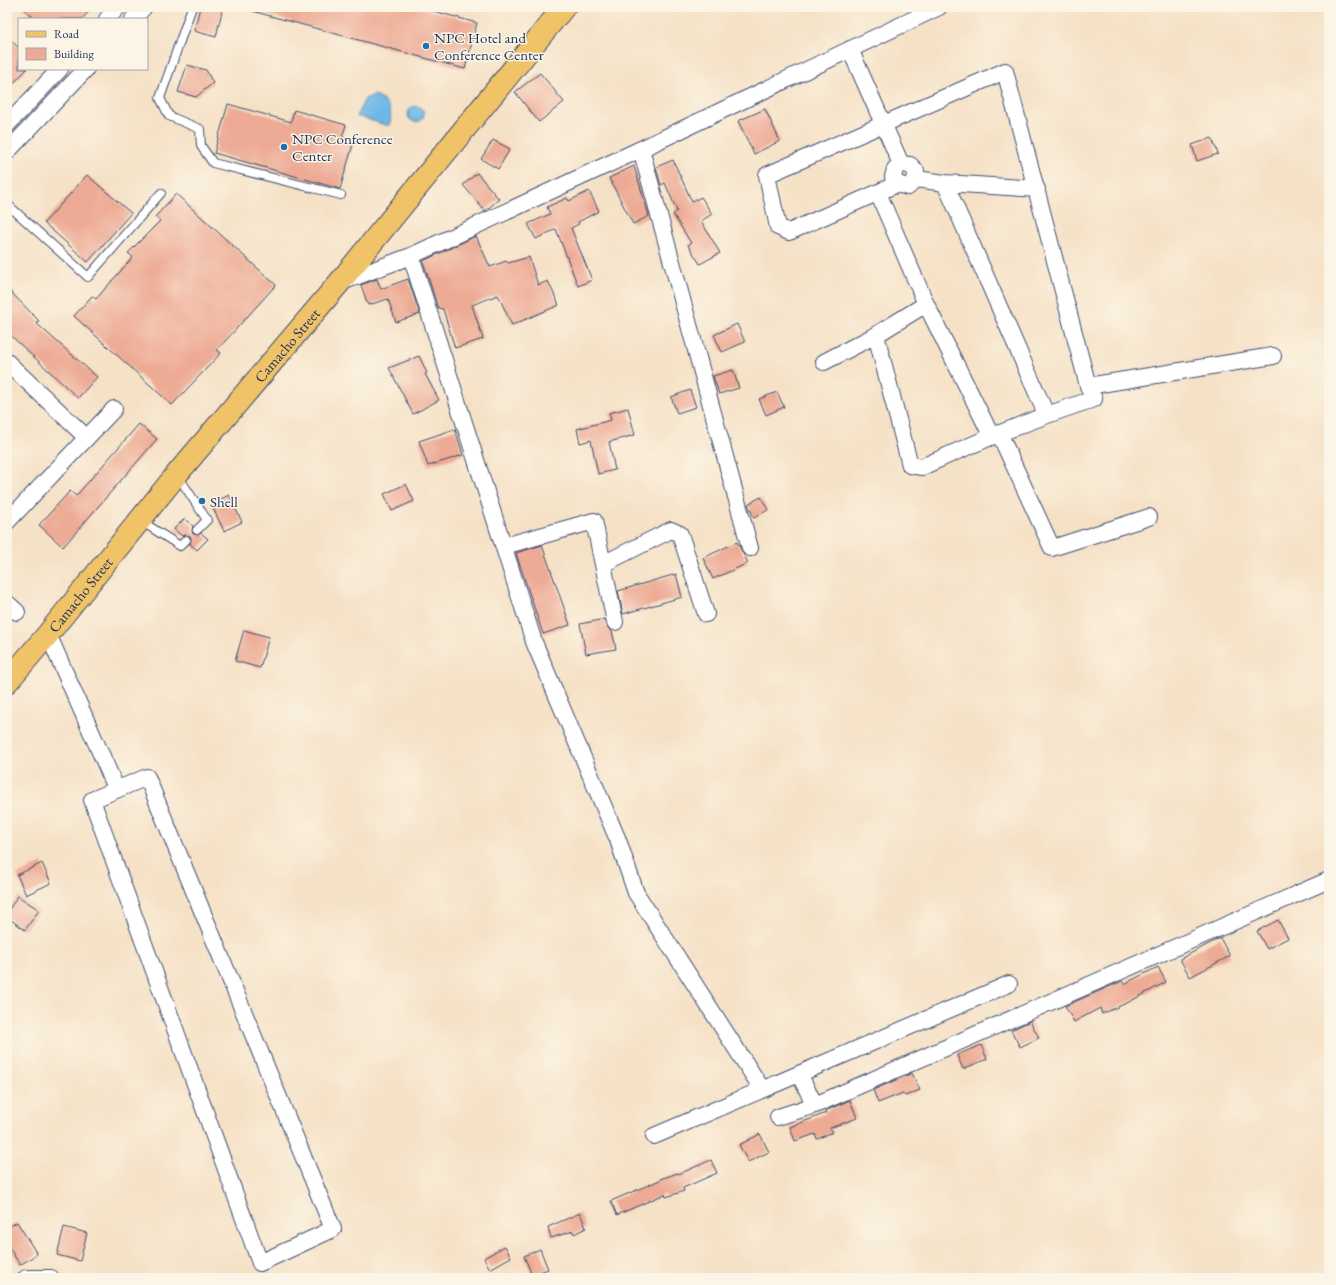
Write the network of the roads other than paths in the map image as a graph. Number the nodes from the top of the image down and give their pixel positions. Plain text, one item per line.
1 (118, 7) edge
2 (144, 7) edge
3 (192, 7) edge
4 (564, 7) edge
5 (939, 7) edge
6 (108, 18) edge
7 (134, 18) edge
8 (850, 49) junction
9 (59, 70) edge
10 (85, 70) edge
11 (883, 124) junction
12 (7, 125) edge
13 (641, 149) junction
14 (7, 152) edge
15 (901, 164) junction
16 (916, 179) junction
17 (945, 183) junction
18 (897, 184) junction
19 (1037, 189) junction
20 (878, 192) junction
21 (162, 193) dead end
22 (341, 194) dead end
23 (7, 204) edge
24 (411, 256) junction
25 (339, 283) junction
26 (926, 304) junction
27 (876, 335) junction
28 (1273, 356) dead end
29 (7, 362) edge
30 (824, 362) dead end
31 (1088, 386) junction
32 (114, 409) dead end
33 (1046, 414) junction
34 (995, 434) junction
35 (86, 438) junction
36 (177, 474) junction
37 (1149, 517) dead end
38 (139, 519) junction
39 (7, 522) edge
40 (197, 530) dead end
41 (186, 540) dead end
42 (504, 546) junction
43 (750, 548) dead end
44 (603, 564) junction
45 (706, 614) dead end
46 (615, 622) dead end
47 (48, 634) junction
48 (7, 682) edge
49 (116, 788) junction
50 (1329, 880) edge
51 (1009, 984) dead end
52 (799, 1074) junction
53 (762, 1089) junction
54 (815, 1105) junction
55 (778, 1117) dead end
56 (654, 1136) dead end
57 (26, 1278) edge
58 (51, 1278) edge

1 - 6 street
2 - 7 street
3 - 22 lane
4 - 25 main road, Camacho Street
5 - 8 street
8 - 11 street
8 - 13 street
9 - 12 street
10 - 14 street
11 - 15 street
11 - 19 street
11 - 20 street
13 - 24 street
13 - 43 street
15 - 16 street
15 - 18 street
16 - 17 street
16 - 18 street
17 - 19 street
17 - 33 street
18 - 20 street
19 - 31 street
20 - 26 street
21 - 23 lane
24 - 25 street
24 - 42 street
25 - 36 main road, Camacho Street
26 - 27 street
26 - 34 street
27 - 30 street
27 - 34 street
28 - 31 street
29 - 35 street
31 - 33 street
32 - 35 street
33 - 34 street
34 - 37 street
35 - 39 street
36 - 38 main road, Camacho Street
36 - 40 lane
38 - 41 lane
38 - 47 main road, Camacho Street
42 - 44 street
42 - 53 street
44 - 45 street
44 - 46 street
47 - 48 main road, Camacho Street
47 - 49 street
49 - 49 street
50 - 54 street
51 - 52 street
52 - 53 street
52 - 54 street
53 - 56 street
54 - 55 street
57 - 58 street

